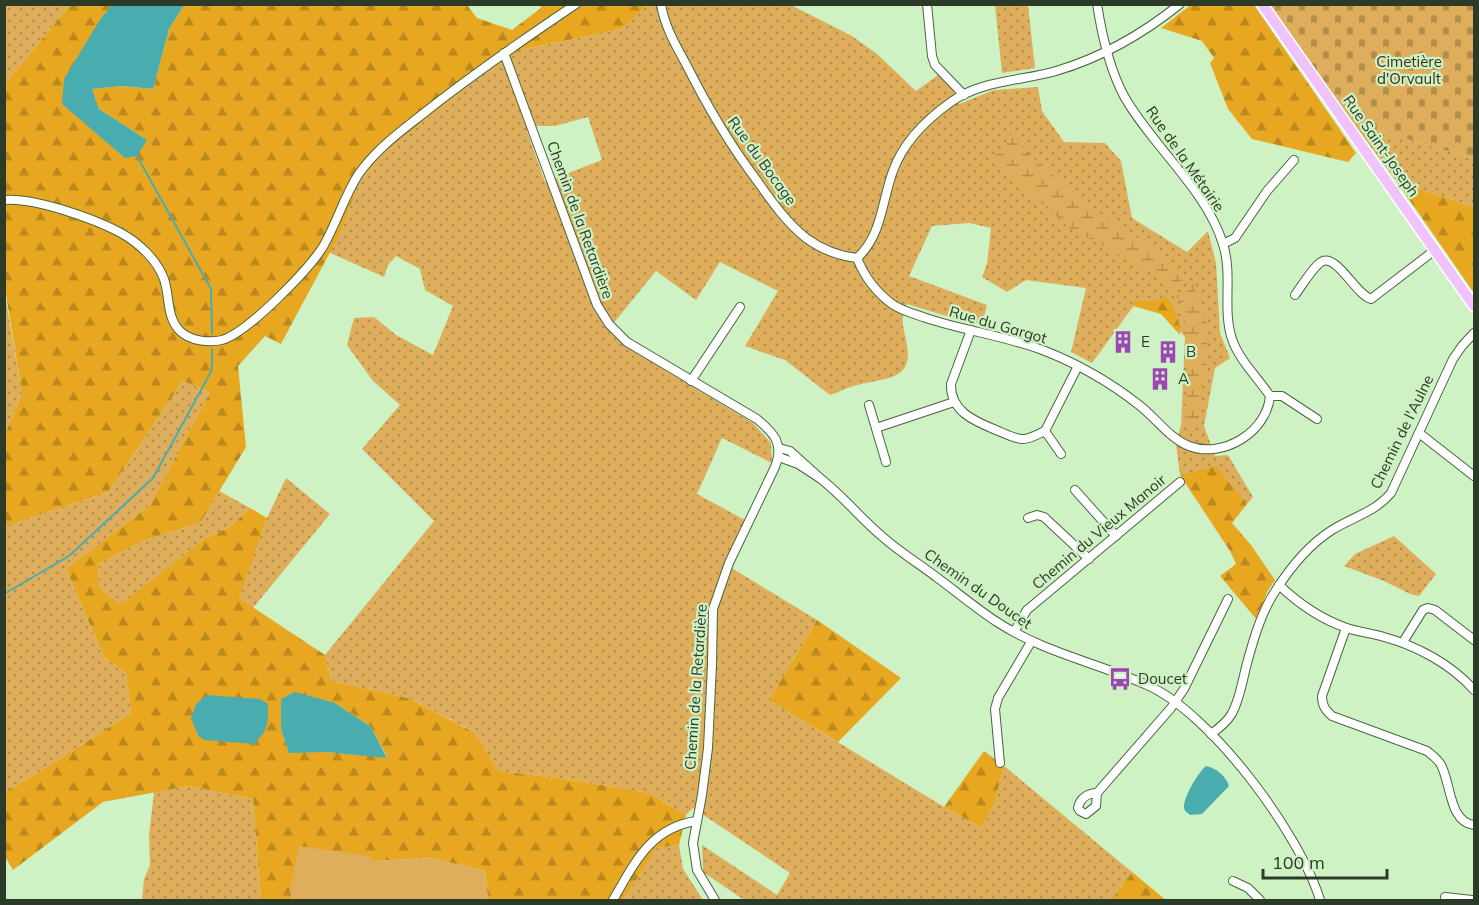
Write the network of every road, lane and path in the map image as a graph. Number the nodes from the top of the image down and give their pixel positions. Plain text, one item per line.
1 (576, 4) edge
2 (661, 4) edge
3 (927, 4) edge
4 (1097, 4) edge
5 (1180, 4) edge
6 (1262, 4) edge
7 (1107, 50) junction
8 (504, 53) junction
9 (964, 95) junction
10 (1294, 160) dead end
11 (4, 200) edge
12 (1223, 244) junction
13 (1435, 250) junction
14 (857, 258) junction
15 (1295, 296) dead end
16 (1474, 306) edge
17 (740, 308) dead end
18 (971, 330) junction
19 (1474, 333) edge
20 (1078, 366) junction
21 (691, 381) junction
22 (1270, 396) junction
23 (954, 402) junction
24 (868, 405) dead end
25 (1317, 419) dead end
26 (876, 428) junction
27 (1045, 431) junction
28 (1419, 433) junction
29 (779, 453) junction
30 (1061, 454) dead end
31 (886, 462) dead end
32 (1474, 476) edge
33 (1180, 482) dead end
34 (1075, 490) dead end
35 (1028, 518) dead end
36 (1116, 536) junction
37 (1089, 559) junction
38 (1279, 585) junction
39 (1227, 599) dead end
40 (1346, 628) junction
41 (1014, 632) junction
42 (1474, 640) edge
43 (1031, 642) junction
44 (1403, 642) junction
45 (1473, 685) edge
46 (1175, 702) junction
47 (1211, 734) junction
48 (1000, 763) dead end
49 (1097, 793) dead end
50 (696, 822) junction
51 (1474, 825) edge
52 (1233, 881) dead end
53 (1445, 897) dead end
54 (613, 900) edge
55 (715, 900) edge
56 (1260, 900) edge
57 (1320, 900) edge
58 (1472, 900) edge

1 - 8 street
2 - 14 street, Rue du Bocage
3 - 9 street
4 - 7 street, Rue de la Métairie
5 - 7 street
6 - 13 main road, Rue Saint-Joseph
7 - 9 street
7 - 12 street, Rue de la Métairie
8 - 11 street
8 - 21 street, Chemin de la Retardière
9 - 14 street
10 - 12 street
12 - 22 street, Rue de la Métairie
13 - 15 street
13 - 16 main road, Rue Saint-Joseph
14 - 18 street, Rue du Gargot
17 - 21 street
18 - 20 street, Rue du Gargot
18 - 23 street
19 - 28 street, Chemin de l'Aulne
20 - 22 street, Rue du Gargot
20 - 27 street
21 - 29 street, Chemin de la Retardière
22 - 25 street
23 - 26 street
23 - 27 street
24 - 26 street
26 - 31 street
27 - 30 street
28 - 32 street
28 - 38 street, Chemin de l'Aulne
29 - 41 street, Chemin du Doucet
29 - 50 street, Chemin de la Retardière
33 - 36 street, Chemin du Vieux Manoir
34 - 36 street
35 - 37 street
36 - 37 street, Chemin du Vieux Manoir
37 - 41 street, Chemin du Vieux Manoir
38 - 40 street
38 - 47 street, Chemin de l'Aulne
39 - 46 street
40 - 44 street
40 - 51 street
41 - 43 street, Chemin du Doucet
42 - 44 street
43 - 46 street, Chemin du Doucet
43 - 48 street
44 - 45 street
46 - 47 street, Chemin du Doucet
46 - 49 street
47 - 57 street, Chemin du Doucet
50 - 54 street
50 - 55 street, Chemin de la Retardière
52 - 56 street
53 - 58 street

